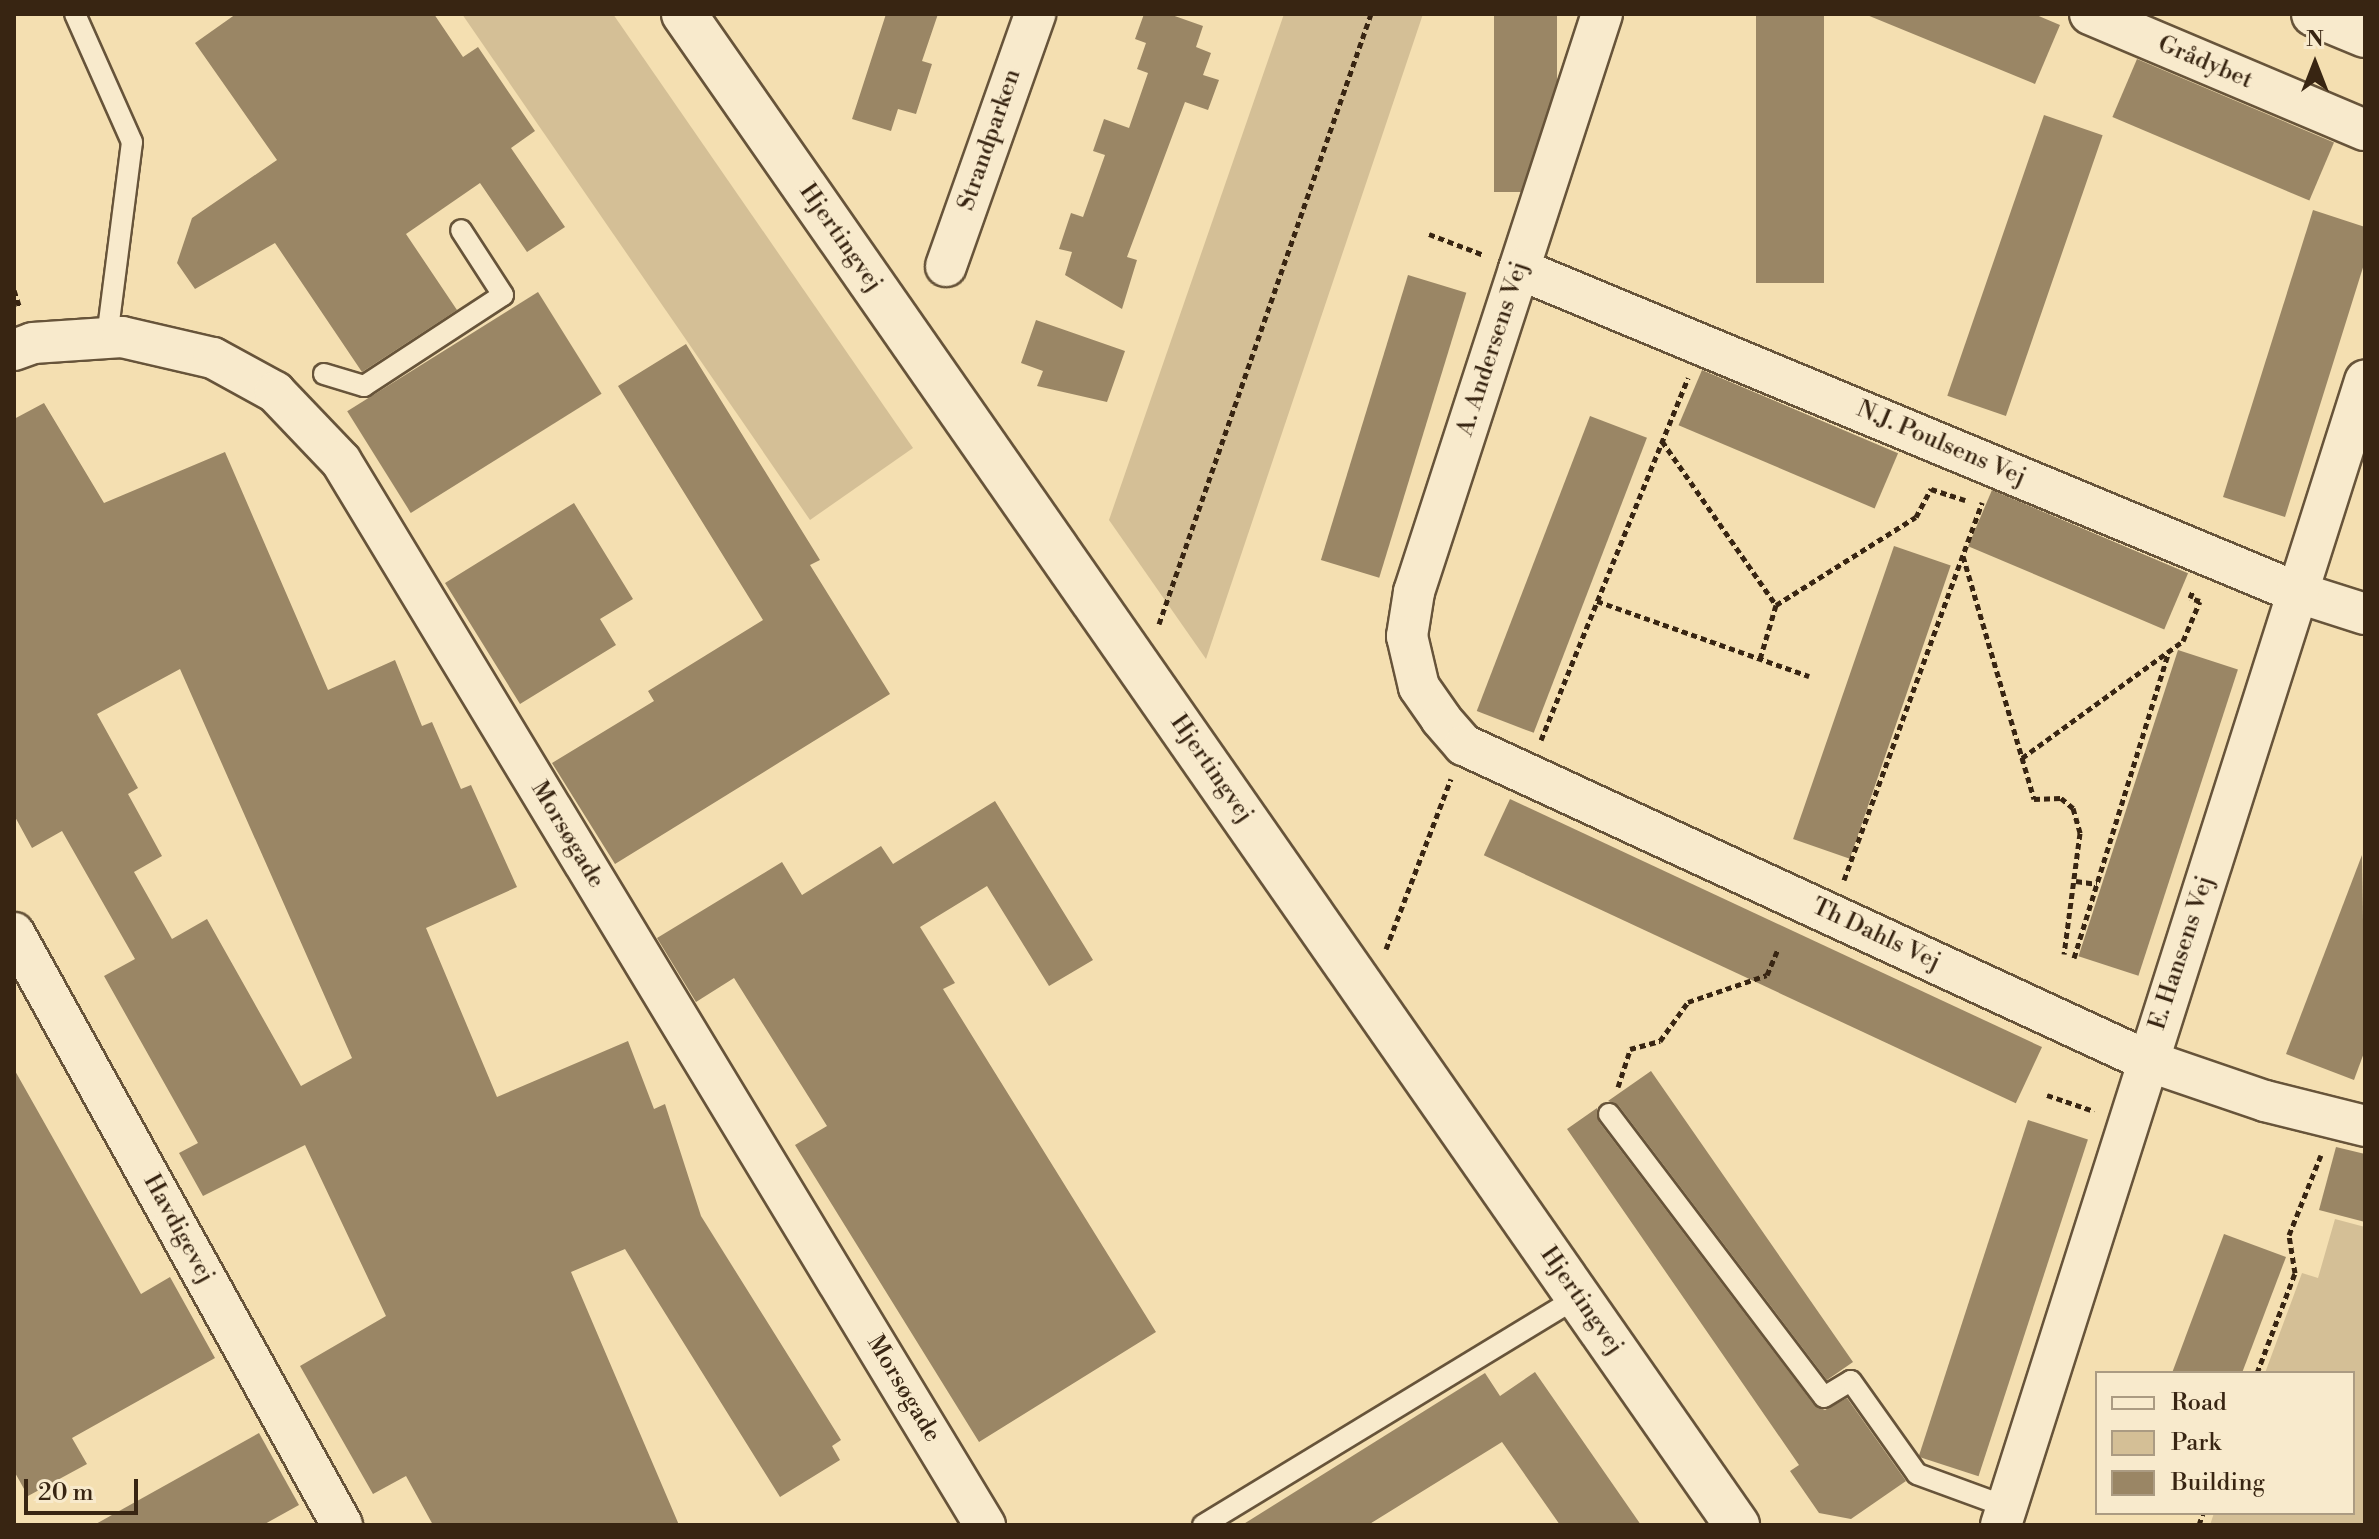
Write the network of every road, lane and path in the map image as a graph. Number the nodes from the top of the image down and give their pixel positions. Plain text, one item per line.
1 (75, 14) edge
2 (684, 14) edge
3 (1035, 14) edge
4 (1371, 14) edge
5 (1602, 14) edge
6 (2090, 14) edge
7 (2314, 14) edge
8 (2365, 35) edge
9 (2365, 130) edge
10 (461, 230) dead end
11 (1429, 234) dead end
12 (946, 266) dead end
13 (1519, 269) junction
14 (107, 337) junction
15 (1703, 345) junction
16 (14, 350) edge
17 (324, 374) dead end
18 (2365, 381) edge
19 (1661, 440) junction
20 (1995, 467) junction
21 (1981, 505) junction
22 (2205, 554) junction
23 (1963, 556) junction
24 (2296, 592) junction
25 (1597, 601) junction
26 (1776, 605) junction
27 (2365, 614) edge
28 (1159, 624) dead end
29 (2169, 651) junction
30 (1760, 659) junction
31 (1809, 676) dead end
32 (1419, 687) joint
33 (1464, 745) junction
34 (2022, 758) junction
35 (1527, 774) junction
36 (2076, 881) junction
37 (2097, 884) junction
38 (1831, 914) junction
39 (14, 933) edge
40 (1778, 949) dead end
41 (1385, 951) dead end
42 (2064, 954) dead end
43 (2074, 958) dead end
44 (2148, 1061) junction
45 (2047, 1095) dead end
46 (1609, 1114) joint
47 (2129, 1122) junction
48 (2350, 1122) edge
49 (1578, 1297) junction
50 (2258, 1371) edge
51 (2004, 1516) edge
52 (342, 1525) edge
53 (985, 1525) edge
54 (1203, 1525) edge
55 (1737, 1525) edge

1 - 14 lane
2 - 49 main road, Hjertingvej
3 - 12 street, Strandparken
4 - 28 path
5 - 13 street, A. Andersens Vej
6 - 9 street, Grådybet
7 - 8 main road
10 - 17 lane
11 - 13 path
13 - 15 street, N.J. Poulsens Vej
13 - 32 street, A. Andersens Vej
14 - 16 street, Morsøgade
14 - 53 street, Morsøgade
15 - 19 path
15 - 20 street, N.J. Poulsens Vej
18 - 24 street, E. Hansens Vej
19 - 25 path
19 - 26 path
20 - 21 path
20 - 22 street, N.J. Poulsens Vej
21 - 23 path
21 - 26 path
22 - 24 street, N.J. Poulsens Vej
22 - 29 path
23 - 34 path
23 - 38 path
24 - 27 street, N.J. Poulsens Vej
24 - 44 street, E. Hansens Vej
25 - 30 path
25 - 35 path
26 - 30 path
29 - 34 path
29 - 37 path
30 - 31 path
32 - 33 street, Th Dahls Vej
33 - 35 street, Th Dahls Vej
33 - 41 path
34 - 36 path
35 - 38 street, Th Dahls Vej
36 - 37 path
36 - 42 path
37 - 43 path
38 - 44 street, Th Dahls Vej
39 - 52 street, Havdigevej
40 - 46 path
44 - 47 street, E. Hansens Vej
44 - 48 street, Th Dahls Vej
45 - 47 path
46 - 51 lane
47 - 51 street, E. Hansens Vej
48 - 50 path
49 - 54 lane
49 - 55 main road, Hjertingvej

